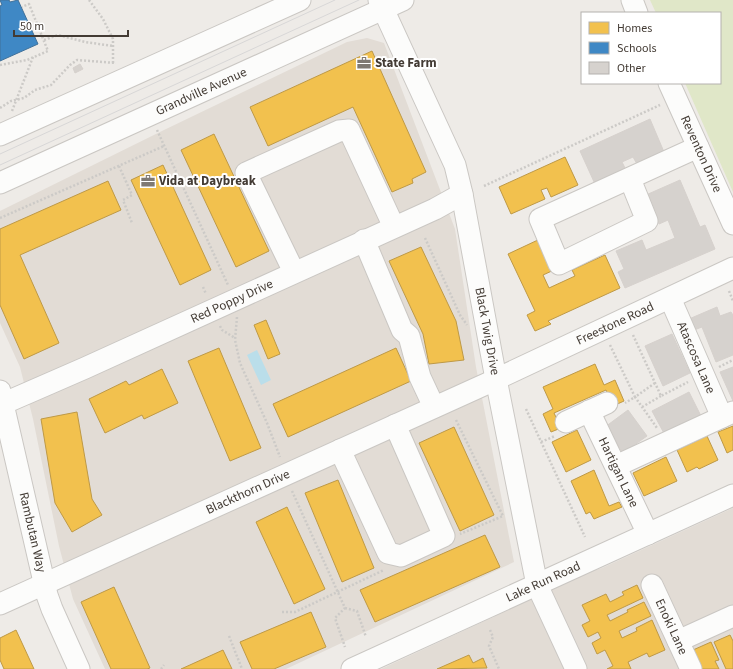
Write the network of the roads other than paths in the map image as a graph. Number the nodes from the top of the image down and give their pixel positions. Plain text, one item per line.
1 (300, 0) edge
2 (403, 0) edge
3 (632, 0) edge
4 (381, 4) edge
5 (637, 12) edge
6 (669, 84) edge
7 (5, 126) edge
8 (698, 147) junction
9 (630, 178) junction
10 (0, 183) edge
11 (462, 194) junction
12 (733, 224) edge
13 (394, 227) junction
14 (364, 240) junction
15 (733, 268) edge
16 (294, 272) junction
17 (670, 298) junction
18 (496, 379) junction
19 (1, 400) edge
20 (434, 408) junction
21 (727, 415) edge
22 (566, 422) dead end
23 (395, 425) junction
24 (340, 450) junction
25 (616, 466) junction
26 (733, 495) edge
27 (648, 534) junction
28 (44, 584) junction
29 (537, 584) junction
30 (652, 585) dead end
31 (0, 604) edge
32 (733, 616) edge
33 (678, 641) junction
34 (79, 669) edge
35 (352, 669) edge
36 (576, 669) edge
37 (690, 669) edge

1 - 7 street
2 - 4 street, Grandville Avenue
3 - 5 street
4 - 10 street, Grandville Avenue
4 - 11 street, Black Twig Drive
6 - 8 street, Reventon Drive
8 - 9 street
8 - 12 street, Reventon Drive
9 - 9 street
11 - 13 street, Red Poppy Drive
11 - 18 street, Black Twig Drive
13 - 14 street, Red Poppy Drive
13 - 16 street
14 - 16 street, Red Poppy Drive
14 - 20 street
15 - 17 street, Freestone Road
16 - 19 street, Red Poppy Drive
17 - 18 street, Freestone Road
17 - 21 street, Atascosa Lane
18 - 20 street, Blackthorn Drive
18 - 29 street, Black Twig Drive
19 - 28 street, Rambutan Way
20 - 23 street, Blackthorn Drive
21 - 25 street, Atascosa Lane
22 - 25 street, Hartigan Lane
23 - 24 street, Blackthorn Drive
23 - 24 street
24 - 28 street, Blackthorn Drive
25 - 27 street, Hartigan Lane
26 - 27 street, Lake Run Road
27 - 29 street, Lake Run Road
28 - 31 street, Blackthorn Drive
28 - 34 street, Rambutan Way
29 - 35 street, Lake Run Road
29 - 36 street, Black Twig Drive
30 - 33 street, Enoki Lane
32 - 33 street
33 - 37 street, Enoki Lane

